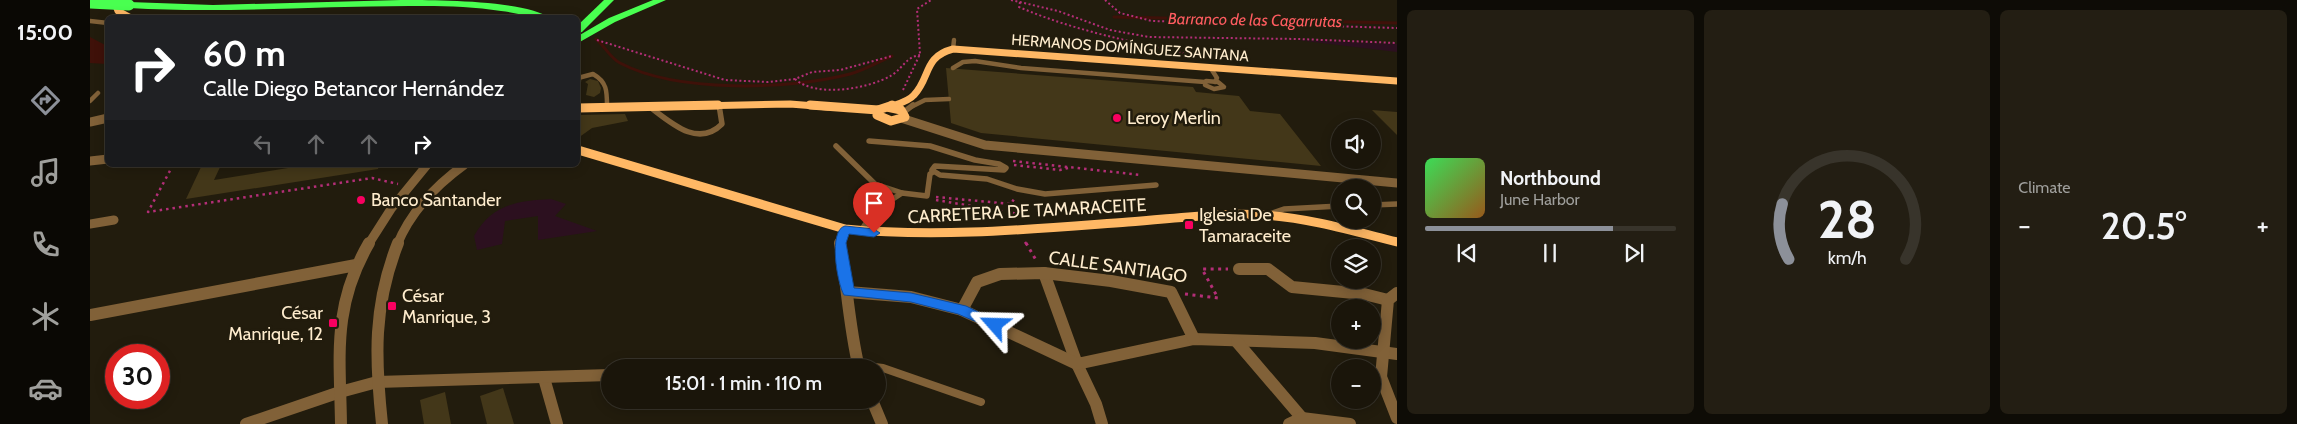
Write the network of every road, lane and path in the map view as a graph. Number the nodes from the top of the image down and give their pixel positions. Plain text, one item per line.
1 (114, 0) edge
2 (336, 0) edge
3 (609, 0) edge
4 (661, 0) edge
5 (931, 0) edge
6 (1011, 0) edge
7 (1105, 0) edge
8 (1020, 2) junction
9 (90, 3) edge
10 (177, 7) junction
11 (125, 15) edge
12 (539, 15) edge
13 (90, 21) edge
14 (105, 23) edge
15 (580, 28) edge
16 (1397, 28) edge
17 (1110, 30) junction
18 (1105, 36) junction
19 (580, 39) edge
20 (596, 39) dead end
21 (954, 40) dead end
22 (1397, 43) edge
23 (953, 49) junction
24 (920, 55) junction
25 (1189, 55) dead end
26 (892, 56) dead end
27 (934, 58) junction
28 (953, 68) dead end
29 (1210, 68) junction
30 (580, 77) edge
31 (795, 79) junction
32 (1397, 81) edge
33 (1205, 82) junction
34 (1215, 82) junction
35 (903, 90) dead end
36 (98, 93) dead end
37 (913, 96) junction
38 (90, 100) edge
39 (719, 104) junction
40 (647, 105) junction
41 (607, 106) junction
42 (888, 107) junction
43 (580, 108) edge
44 (878, 110) junction
45 (904, 116) junction
46 (105, 119) edge
47 (90, 122) edge
48 (869, 141) dead end
49 (836, 146) dead end
50 (580, 151) edge
51 (105, 159) edge
52 (90, 161) edge
53 (1003, 165) junction
54 (172, 167) edge
55 (426, 167) edge
56 (461, 167) edge
57 (1072, 168) dead end
58 (933, 172) junction
59 (1109, 172) dead end
60 (1126, 176) dead end
61 (1397, 183) edge
62 (1156, 184) dead end
63 (409, 186) junction
64 (1018, 189) junction
65 (902, 193) junction
66 (927, 196) junction
67 (1078, 196) dead end
68 (1397, 204) edge
69 (1381, 205) edge
70 (1331, 206) edge
71 (1264, 215) junction
72 (1084, 217) dead end
73 (1038, 218) dead end
74 (114, 220) dead end
75 (90, 224) edge
76 (845, 230) junction
77 (1018, 230) junction
78 (860, 231) junction
79 (1397, 242) edge
80 (356, 265) junction
81 (1239, 269) joint
82 (1044, 273) junction
83 (848, 292) junction
84 (1171, 292) junction
85 (1392, 296) edge
86 (962, 310) junction
87 (90, 315) edge
88 (1194, 339) junction
89 (1237, 342) junction
90 (1383, 350) junction
91 (1397, 354) edge
92 (857, 359) edge
93 (1077, 364) junction
94 (886, 369) edge
95 (601, 375) edge
96 (544, 378) junction
97 (378, 382) junction
98 (340, 392) junction
99 (981, 402) dead end
100 (876, 409) edge
101 (1397, 418) edge
102 (1296, 421) edge
103 (246, 424) edge
104 (341, 424) edge
105 (382, 424) edge
106 (557, 424) edge
107 (882, 424) edge
108 (1102, 424) edge
109 (1350, 424) edge

1 - 11 main road
2 - 10 highway
3 - 15 highway
4 - 19 highway
5 - 24 path
6 - 8 path
7 - 16 path
8 - 17 path
8 - 18 path
9 - 10 highway, bridge
10 - 12 highway
13 - 14 lane
17 - 18 path
17 - 22 path
18 - 25 path
20 - 31 path
21 - 23 lane
23 - 27 main road, HERMANOS DOMÍNGUEZ SANTANA
23 - 29 main road, HERMANOS DOMÍNGUEZ SANTANA
24 - 27 path
24 - 31 path
24 - 35 path
26 - 31 path
27 - 37 main road
28 - 33 lane
29 - 32 main road, HERMANOS DOMÍNGUEZ SANTANA
29 - 34 lane
30 - 41 lane
33 - 34 lane
33 - 34 lane
36 - 38 lane
37 - 42 main road
37 - 45 lane
39 - 40 main road
39 - 40 lane
39 - 44 main road
40 - 41 main road
41 - 43 main road
42 - 44 main road
42 - 45 main road
44 - 45 main road
45 - 61 street
46 - 47 street
48 - 53 lane
49 - 65 lane
50 - 76 main road, CARRETERA DE TAMARACEITE
51 - 52 street
53 - 57 path
53 - 58 lane
54 - 63 path
55 - 63 street
56 - 97 street
58 - 64 lane
58 - 66 lane
59 - 60 path
62 - 64 lane
63 - 80 street
64 - 66 path
65 - 66 lane
65 - 78 lane
66 - 73 path
67 - 72 path
68 - 69 lane
70 - 71 lane
71 - 77 main road, CARRETERA DE TAMARACEITE
71 - 79 main road, CARRETERA DE TAMARACEITE
74 - 75 street
76 - 78 main road, CARRETERA DE TAMARACEITE
76 - 83 street
77 - 78 main road, CARRETERA DE TAMARACEITE
77 - 82 path
80 - 87 street
80 - 98 street
81 - 84 path, CALLE SANTIAGO
81 - 85 street
82 - 84 street, CALLE SANTIAGO
82 - 86 street, CALLE SANTIAGO
82 - 93 street
83 - 86 street
83 - 92 street
84 - 88 street
85 - 90 street
86 - 93 street
88 - 89 street
88 - 93 street
89 - 90 street
89 - 102 street
90 - 91 street
90 - 101 street
93 - 108 street
94 - 99 lane
95 - 96 street
96 - 97 street
96 - 106 street
97 - 98 street
97 - 105 street
98 - 103 street
98 - 104 street
100 - 107 street
102 - 109 street

